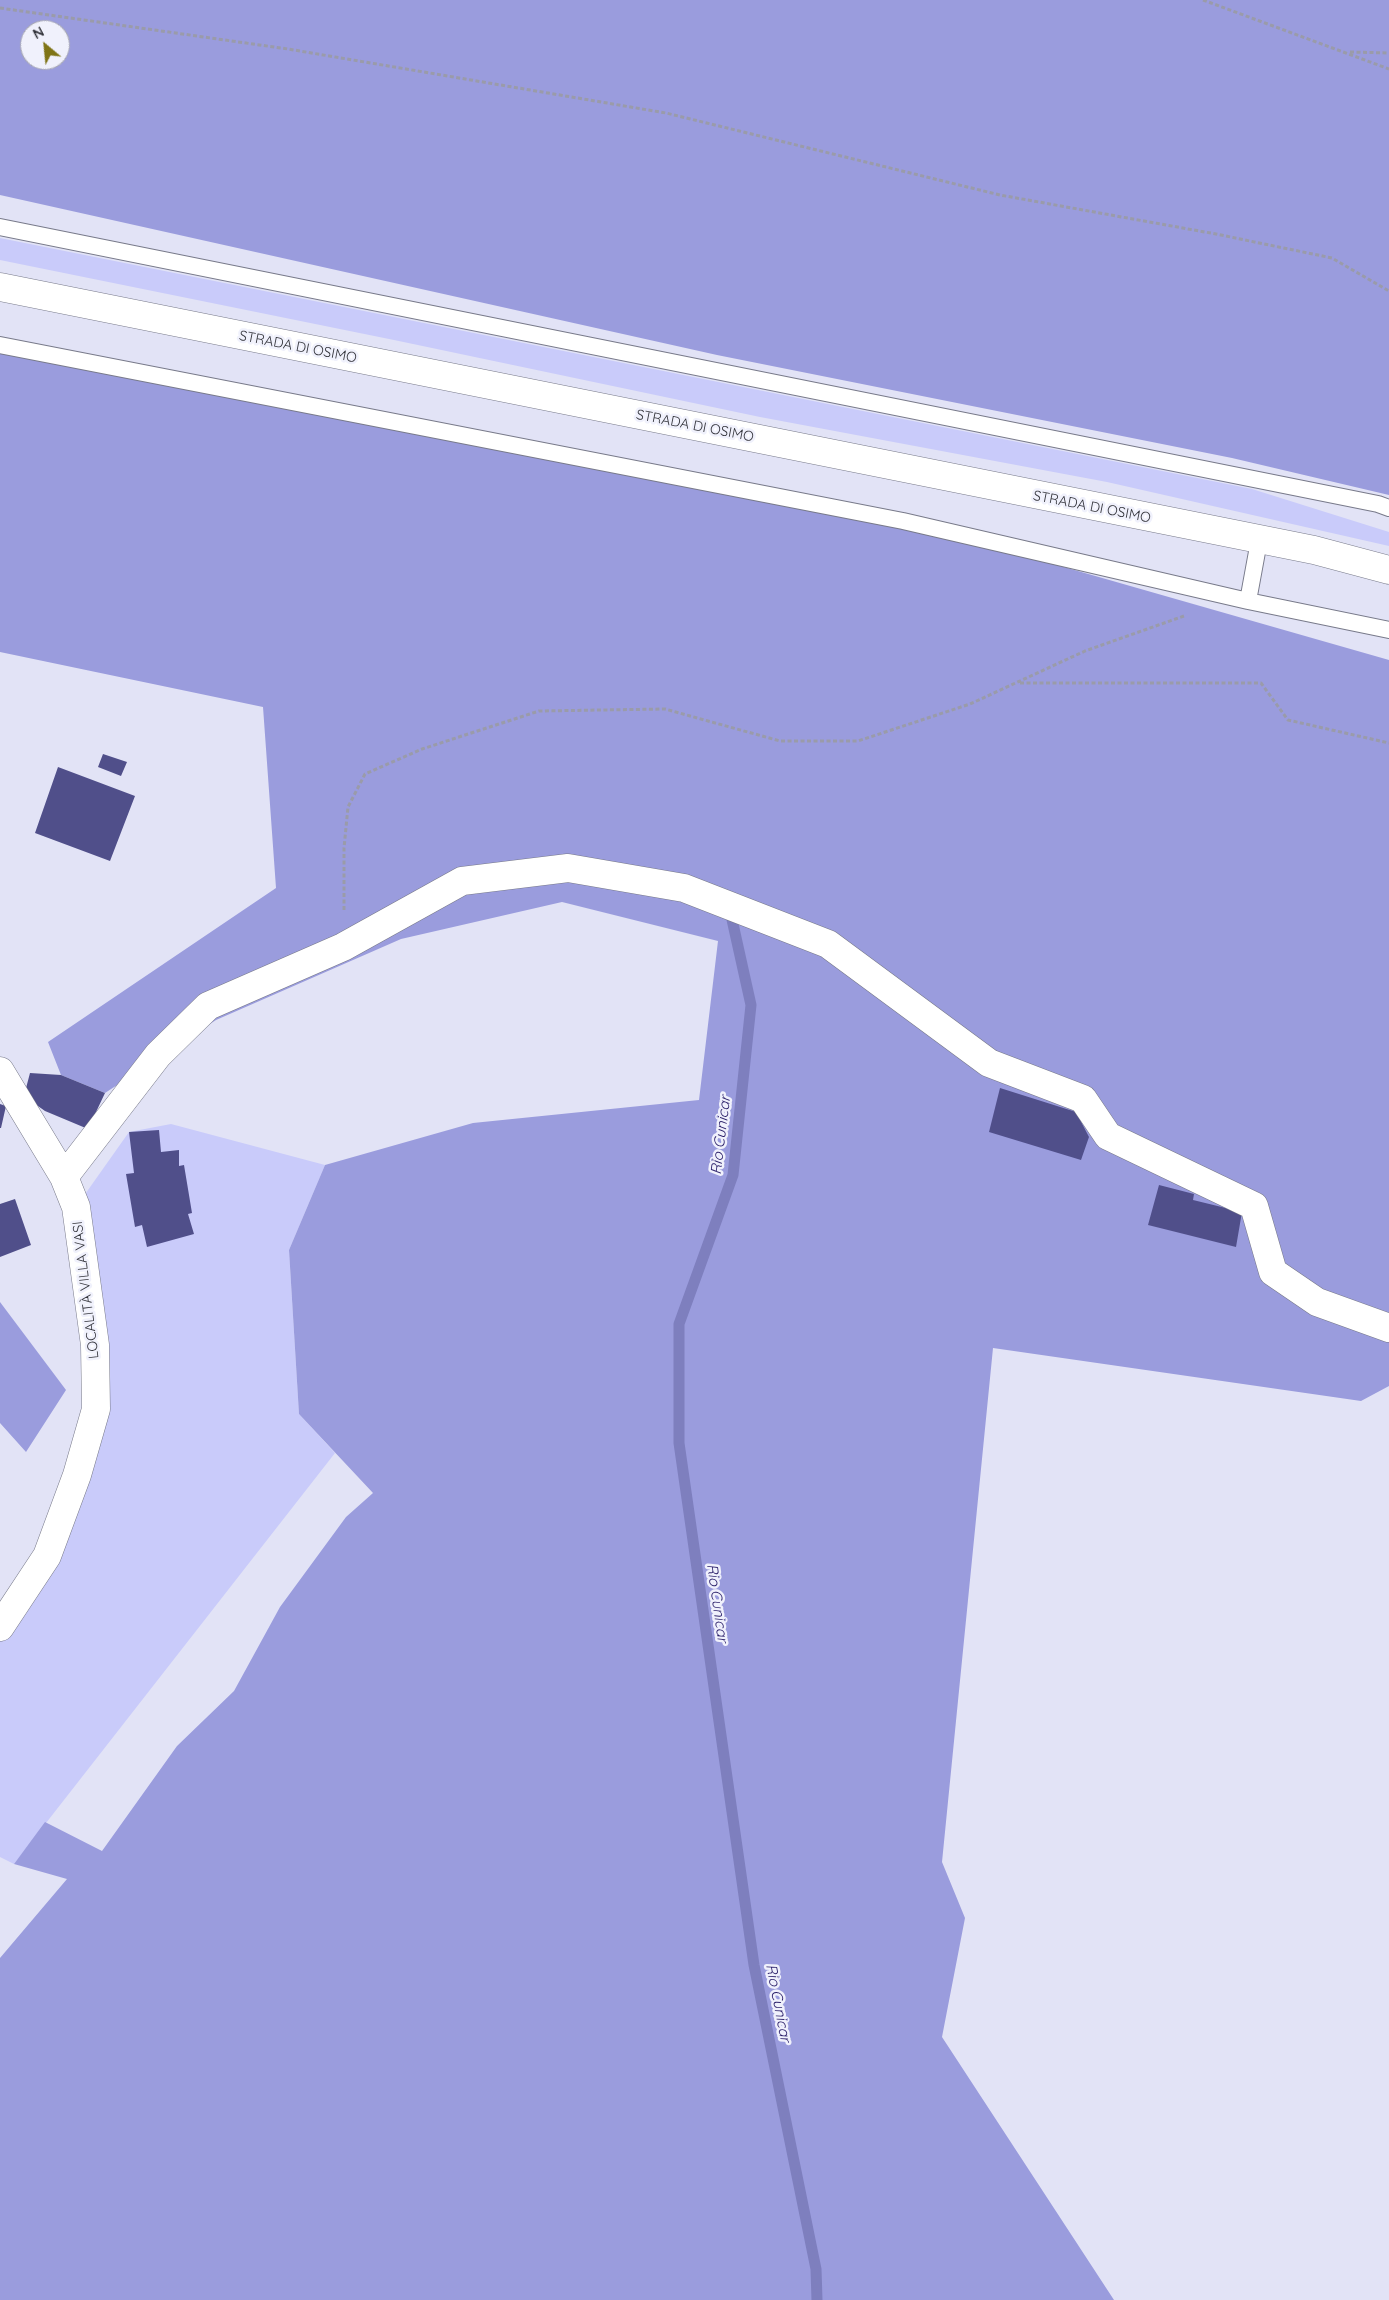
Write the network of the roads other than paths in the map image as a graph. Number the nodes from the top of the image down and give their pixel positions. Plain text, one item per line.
1 (0, 227) edge
2 (0, 287) edge
3 (0, 345) edge
4 (1389, 508) edge
5 (1259, 541) junction
6 (1389, 570) edge
7 (1248, 601) junction
8 (1389, 630) edge
9 (0, 1071) edge
10 (64, 1177) junction
11 (1389, 1328) edge
12 (0, 1627) edge

1 - 4 lane
2 - 5 street, STRADA DI OSIMO
3 - 7 lane
5 - 6 street, STRADA DI OSIMO
5 - 7 lane
7 - 8 lane
9 - 10 street, LOCALITÀ VILLA VASI
10 - 11 street
10 - 12 street, LOCALITÀ VILLA VASI

